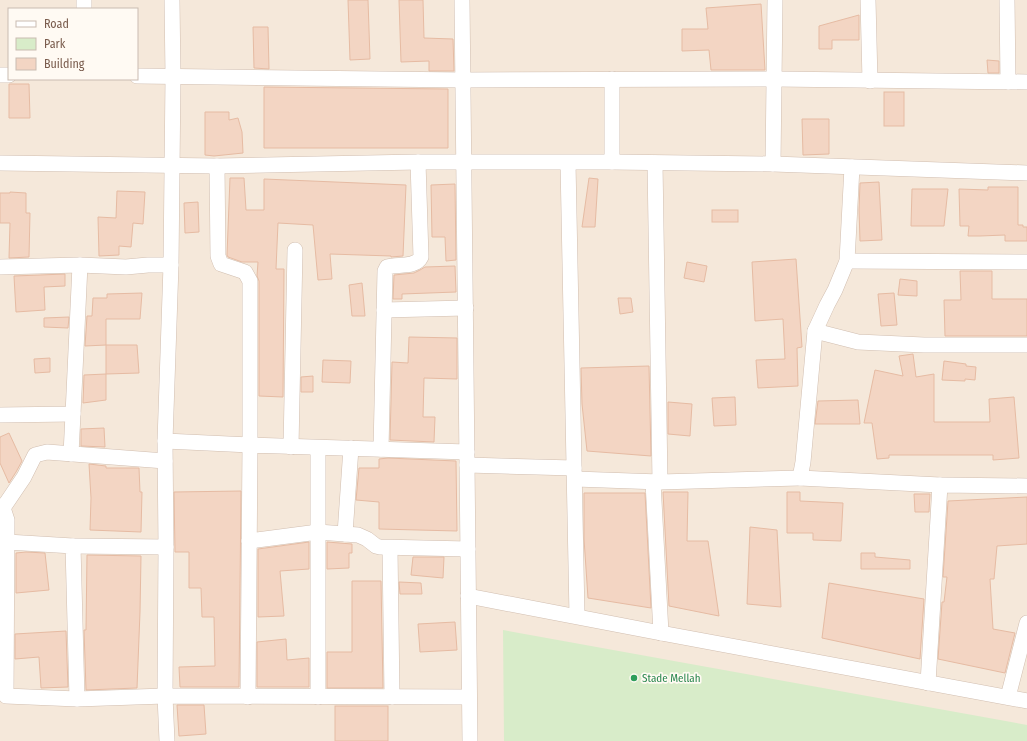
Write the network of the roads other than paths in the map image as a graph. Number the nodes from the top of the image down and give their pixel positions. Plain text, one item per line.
1 (172, 0) edge
2 (462, 0) edge
3 (775, 0) edge
4 (868, 0) edge
5 (1008, 0) edge
6 (138, 76) edge
7 (173, 77) junction
8 (612, 79) junction
9 (774, 79) junction
10 (463, 80) junction
11 (870, 81) junction
12 (1008, 82) junction
13 (1027, 82) edge
14 (418, 162) junction
15 (568, 162) junction
16 (612, 162) junction
17 (0, 163) edge
18 (464, 163) junction
19 (655, 163) junction
20 (773, 164) junction
21 (171, 165) junction
22 (217, 166) junction
23 (852, 167) junction
24 (1027, 173) edge
25 (295, 250) dead end
26 (847, 261) junction
27 (1027, 262) edge
28 (80, 265) junction
29 (171, 265) junction
30 (0, 267) edge
31 (466, 308) junction
32 (384, 310) junction
33 (815, 331) junction
34 (1027, 345) edge
35 (73, 414) junction
36 (0, 415) edge
37 (165, 441) junction
38 (250, 445) junction
39 (291, 447) junction
40 (318, 448) junction
41 (351, 448) junction
42 (381, 449) junction
43 (71, 454) junction
44 (467, 458) junction
45 (165, 461) junction
46 (574, 473) junction
47 (800, 478) junction
48 (656, 482) junction
49 (940, 486) junction
50 (1027, 486) edge
51 (2, 507) edge
52 (318, 532) junction
53 (345, 534) junction
54 (248, 541) junction
55 (7, 542) junction
56 (74, 546) junction
57 (166, 547) junction
58 (390, 548) junction
59 (468, 549) junction
60 (468, 596) junction
61 (577, 616) junction
62 (1027, 623) edge
63 (661, 633) junction
64 (928, 683) junction
65 (3, 696) edge
66 (165, 696) junction
67 (248, 696) junction
68 (318, 697) junction
69 (392, 697) junction
70 (469, 697) junction
71 (1008, 697) junction
72 (76, 699) junction
73 (1027, 701) edge
74 (167, 741) edge
75 (470, 741) edge

1 - 7 street
2 - 10 street
3 - 9 street
4 - 11 street
5 - 12 street
6 - 7 street
7 - 10 street
7 - 21 street
8 - 9 street
8 - 10 street
8 - 16 street
9 - 11 street
9 - 20 street
10 - 18 street
11 - 12 street
12 - 13 street
14 - 18 street
14 - 22 street
14 - 32 street
15 - 16 street
15 - 18 street
15 - 46 street
16 - 19 street
17 - 21 street
18 - 31 street
19 - 20 street
19 - 48 street
20 - 23 street
21 - 22 street
21 - 29 street
22 - 38 street
23 - 24 street
23 - 26 street
25 - 39 street
26 - 27 street
26 - 33 street
28 - 29 street
28 - 30 street
28 - 35 street
29 - 37 street
31 - 32 street
31 - 44 street
32 - 42 street
33 - 34 street
33 - 47 street
35 - 36 street
35 - 43 street
37 - 38 street
37 - 45 street
38 - 39 street
38 - 54 street
39 - 40 street
40 - 41 street
40 - 52 street
41 - 42 street
41 - 53 street
42 - 44 street
43 - 45 street
43 - 51 street
44 - 46 street
44 - 59 street
45 - 57 street
46 - 48 street
46 - 61 street
47 - 48 street
47 - 49 street
48 - 63 street
49 - 50 street
49 - 64 street
51 - 55 street
52 - 53 street
52 - 54 street
52 - 68 street
53 - 58 street
54 - 67 street
55 - 56 street
55 - 65 street
56 - 57 street
56 - 72 street
57 - 66 street
58 - 59 street
58 - 69 street
59 - 60 street
60 - 61 street
60 - 70 street
61 - 63 street
62 - 71 street
63 - 64 street
64 - 71 street
65 - 72 street
66 - 67 street
66 - 72 street
66 - 74 street
67 - 68 street
68 - 69 street
69 - 70 street
70 - 75 street
71 - 73 street

